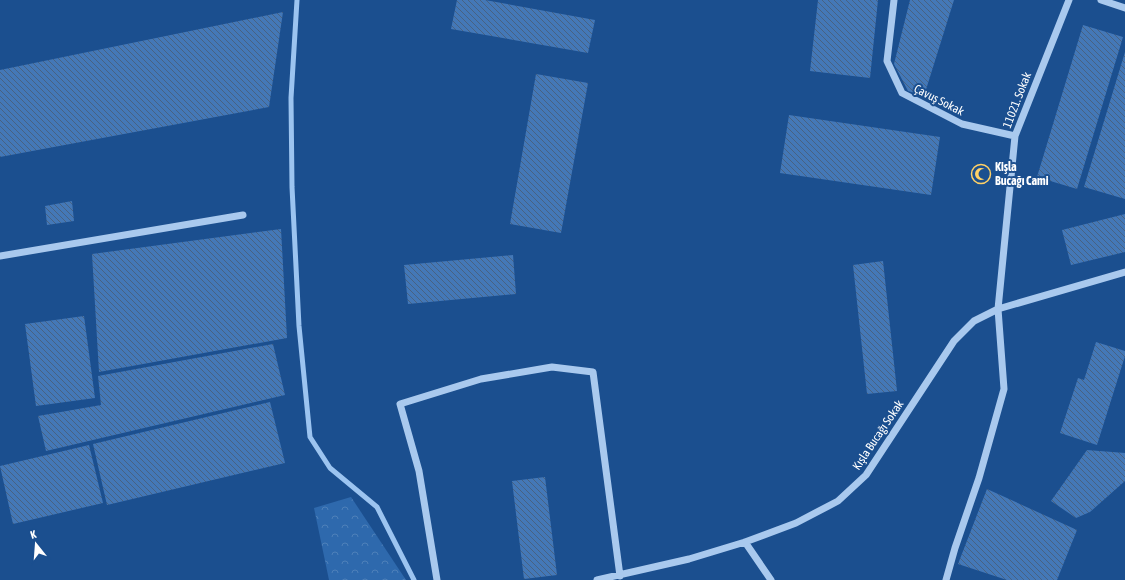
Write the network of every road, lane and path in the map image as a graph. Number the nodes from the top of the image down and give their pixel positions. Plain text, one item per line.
1 (894, 0) edge
2 (1068, 0) edge
3 (1101, 0) edge
4 (1125, 8) edge
5 (1015, 136) junction
6 (243, 216) dead end
7 (0, 256) edge
8 (1125, 272) edge
9 (998, 309) junction
10 (746, 542) junction
11 (620, 576) junction
12 (437, 580) edge
13 (597, 580) edge
14 (771, 580) edge
15 (946, 580) edge

1 - 5 street, Çavuş Sokak
2 - 5 street, 11021. Sokak
3 - 4 street
5 - 9 street, 11021. Sokak
6 - 7 street
8 - 9 street, Kışla Bucağı Sokak
9 - 10 street, Kışla Bucağı Sokak
9 - 15 street, 11021. Sokak
10 - 11 street, Kışla Bucağı Sokak
10 - 14 street
11 - 12 street
11 - 13 street, Kışla Bucağı Sokak

